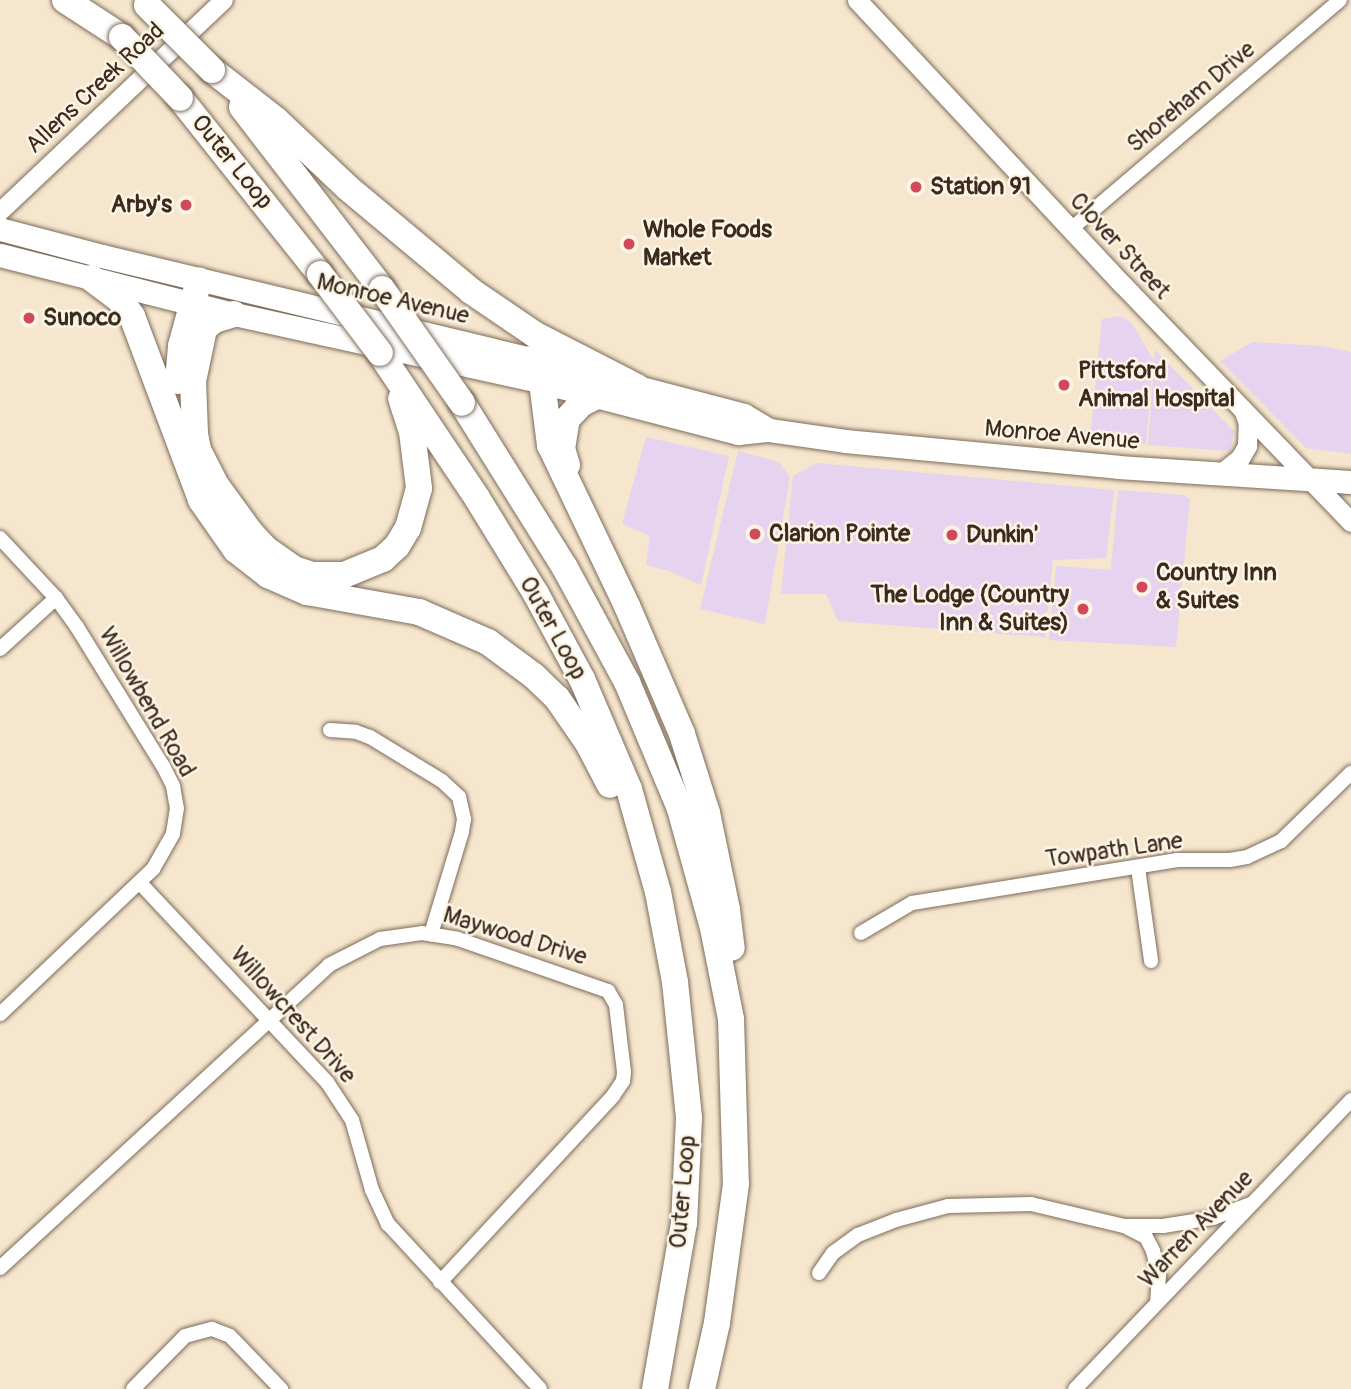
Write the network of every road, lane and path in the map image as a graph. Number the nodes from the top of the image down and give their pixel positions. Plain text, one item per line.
1 (65, 0) edge
2 (84, 0) edge
3 (224, 0) edge
4 (857, 0) edge
5 (1340, 0) edge
6 (144, 2) edge
7 (122, 37) junction
8 (212, 70) junction
9 (0, 212) edge
10 (0, 229) edge
11 (1070, 229) junction
12 (0, 255) edge
13 (91, 278) junction
14 (196, 292) junction
15 (234, 314) junction
16 (536, 370) junction
17 (638, 387) junction
18 (402, 389) junction
19 (595, 397) junction
20 (1243, 411) junction
21 (769, 430) junction
22 (179, 442) junction
23 (1219, 475) junction
24 (1311, 480) junction
25 (1351, 482) edge
26 (578, 504) junction
27 (1351, 522) edge
28 (0, 538) edge
29 (56, 598) junction
30 (0, 649) edge
31 (330, 730) dead end
32 (1351, 773) edge
33 (1138, 868) junction
34 (140, 883) junction
35 (658, 892) junction
36 (861, 933) dead end
37 (431, 934) junction
38 (1151, 961) dead end
39 (0, 1014) edge
40 (269, 1019) junction
41 (731, 1019) junction
42 (1351, 1100) edge
43 (1251, 1204) junction
44 (1124, 1226) junction
45 (0, 1268) edge
46 (819, 1273) dead end
47 (440, 1282) junction
48 (1157, 1302) junction
49 (133, 1389) edge
50 (281, 1389) edge
51 (540, 1389) edge
52 (655, 1389) edge
53 (702, 1389) edge
54 (1075, 1389) edge

1 - 7 highway
2 - 7 highway, Outer Loop
3 - 9 street, Allens Creek Road
4 - 11 main road, Clover Street
5 - 11 street, Shoreham Drive
6 - 8 highway, Outer Loop, bridge
7 - 18 highway, Outer Loop, bridge
8 - 17 highway
8 - 41 highway, Outer Loop, bridge
10 - 14 main road, Monroe Avenue
11 - 20 main road, Clover Street
12 - 13 main road, Monroe Avenue
13 - 14 main road, Monroe Avenue
13 - 22 highway
14 - 15 main road, Monroe Avenue
14 - 16 main road, Monroe Avenue
14 - 22 highway
15 - 16 main road, Monroe Avenue
15 - 18 highway
16 - 17 main road, Monroe Avenue
16 - 19 main road, Monroe Avenue
16 - 26 highway
17 - 21 main road, Monroe Avenue
18 - 35 highway, Outer Loop
19 - 21 main road, Monroe Avenue
19 - 26 highway
20 - 23 main road
20 - 24 main road, Clover Street
21 - 23 main road, Monroe Avenue
22 - 35 highway
23 - 24 main road, Monroe Avenue
24 - 25 main road, Monroe Avenue
24 - 27 main road, Clover Street
26 - 41 highway
28 - 29 street, Willowbend Road
29 - 30 street
29 - 34 street, Willowbend Road
31 - 37 street
32 - 33 street, Towpath Lane
33 - 36 street, Towpath Lane
33 - 38 street
34 - 39 street, Willowbend Road
34 - 40 street, Willowcrest Drive
35 - 52 highway, Outer Loop
37 - 40 street, Maywood Drive
37 - 47 street, Maywood Drive
40 - 45 street, Maywood Drive
40 - 47 street, Willowcrest Drive
41 - 53 highway, Outer Loop
42 - 43 street, Warren Avenue
43 - 44 street
43 - 48 street, Warren Avenue
44 - 46 street
44 - 48 street
47 - 51 street, Willowcrest Drive
48 - 54 street, Warren Avenue
49 - 50 street

